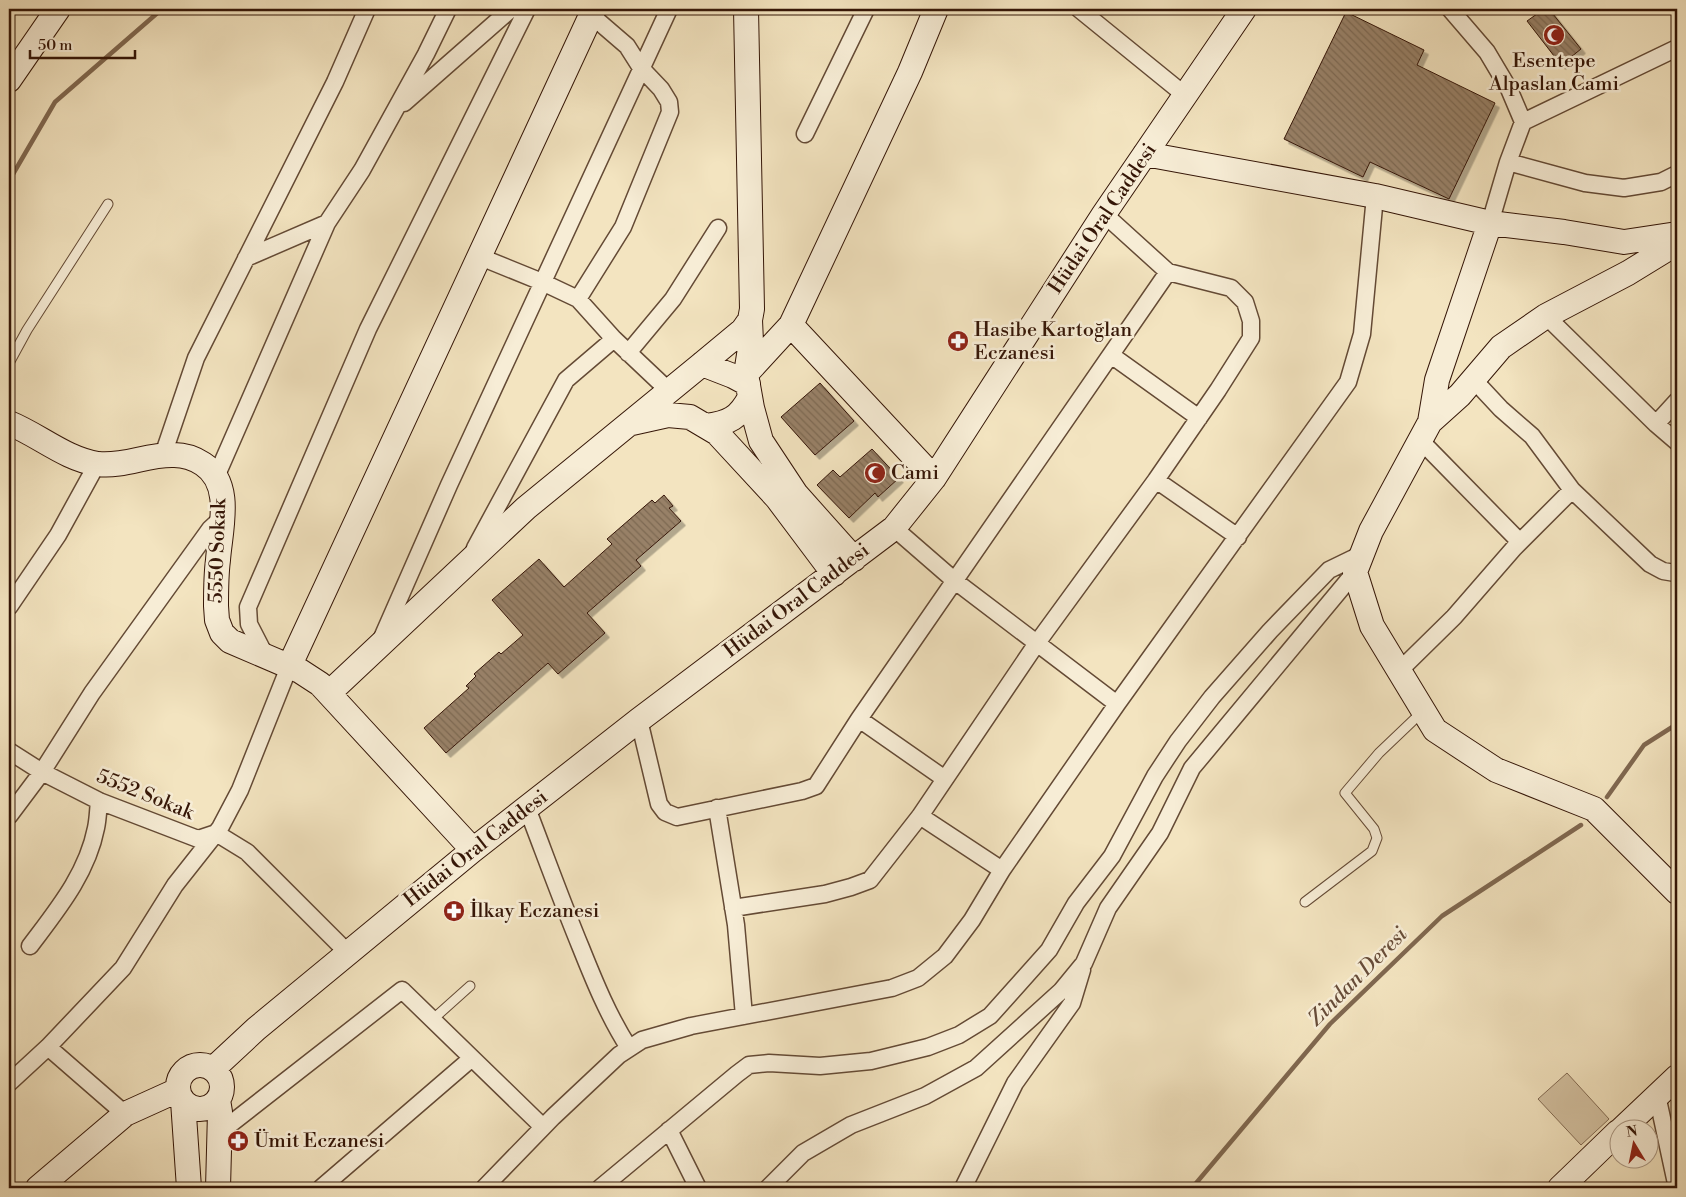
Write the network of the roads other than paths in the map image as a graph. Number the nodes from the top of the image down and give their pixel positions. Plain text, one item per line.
1 (58, 9) edge
2 (367, 9) edge
3 (448, 9) edge
4 (527, 9) edge
5 (669, 9) edge
6 (746, 9) edge
7 (866, 9) edge
8 (936, 9) edge
9 (1079, 9) edge
10 (1244, 9) edge
11 (1450, 9) edge
12 (509, 10) edge
13 (592, 12) edge
14 (1677, 48) edge
15 (641, 68) junction
16 (9, 80) edge
17 (1186, 96) junction
18 (395, 112) junction
19 (1523, 122) junction
20 (805, 134) dead end
21 (1145, 154) junction
22 (1508, 162) junction
23 (1677, 174) edge
24 (1375, 196) junction
25 (108, 204) dead end
26 (1104, 214) junction
27 (327, 223) junction
28 (1490, 223) junction
29 (718, 228) dead end
30 (1677, 234) edge
31 (1677, 243) edge
32 (478, 256) junction
33 (246, 258) junction
34 (1168, 272) junction
35 (542, 282) junction
36 (578, 299) junction
37 (1546, 316) junction
38 (750, 320) junction
39 (791, 325) junction
40 (614, 339) junction
41 (628, 353) junction
42 (1111, 355) junction
43 (9, 363) edge
44 (702, 364) junction
45 (1474, 379) junction
46 (748, 385) junction
47 (669, 391) junction
48 (1677, 400) edge
49 (1199, 418) junction
50 (698, 422) junction
51 (9, 423) edge
52 (628, 424) junction
53 (1656, 424) junction
54 (1425, 431) junction
55 (1677, 442) edge
56 (163, 455) junction
57 (98, 464) junction
58 (216, 477) junction
59 (934, 478) junction
60 (1156, 480) junction
61 (1572, 490) junction
62 (222, 518) junction
63 (894, 528) junction
64 (1238, 537) junction
65 (1520, 542) junction
66 (854, 559) junction
67 (467, 563) junction
68 (1358, 563) junction
69 (1677, 572) edge
70 (834, 574) junction
71 (955, 581) junction
72 (9, 607) edge
73 (1037, 643) junction
74 (377, 649) junction
75 (266, 657) junction
76 (289, 667) junction
77 (1398, 672) junction
78 (330, 692) junction
79 (1117, 704) junction
80 (1423, 711) junction
81 (859, 719) junction
82 (639, 720) junction
83 (9, 751) edge
84 (42, 772) junction
85 (945, 780) junction
86 (99, 801) junction
87 (528, 808) junction
88 (717, 808) junction
89 (9, 816) edge
90 (920, 816) junction
91 (216, 833) junction
92 (473, 850) junction
93 (1002, 870) junction
94 (1677, 892) edge
95 (1305, 902) dead end
96 (733, 908) junction
97 (30, 946) dead end
98 (348, 953) junction
99 (1084, 962) junction
100 (470, 986) dead end
101 (744, 1016) junction
102 (432, 1020) junction
103 (48, 1047) junction
104 (629, 1048) junction
105 (472, 1058) junction
106 (214, 1069) junction
107 (1677, 1077) edge
108 (9, 1083) edge
109 (1657, 1095) junction
110 (181, 1096) junction
111 (218, 1100) junction
112 (125, 1114) junction
113 (1631, 1120) edge
114 (543, 1127) junction
115 (670, 1130) junction
116 (219, 1133) junction
117 (1608, 1142) edge
118 (38, 1188) edge
119 (189, 1188) edge
120 (218, 1188) edge
121 (321, 1188) edge
122 (484, 1188) edge
123 (600, 1188) edge
124 (698, 1188) edge
125 (768, 1188) edge
126 (963, 1188) edge
127 (1560, 1188) edge
128 (1677, 1188) edge

1 - 16 street
2 - 33 street
3 - 18 street
4 - 75 street
5 - 15 street
6 - 38 street
7 - 20 street
8 - 39 street
9 - 17 street
10 - 17 street, Hüdai Oral Caddesi
11 - 19 street
12 - 18 street
13 - 15 street
13 - 32 street
14 - 19 street
15 - 35 street
15 - 36 street
17 - 21 street, Hüdai Oral Caddesi
18 - 27 street
19 - 22 street
21 - 24 street
21 - 26 street, Hüdai Oral Caddesi
22 - 23 street
22 - 28 street
24 - 28 street
24 - 64 street
25 - 43 lane
26 - 34 street
26 - 59 street, Hüdai Oral Caddesi
27 - 33 street
27 - 58 street
28 - 30 street
28 - 54 street
29 - 41 street
31 - 37 street
32 - 35 street
32 - 76 street
33 - 56 street
34 - 42 street
34 - 49 street
35 - 36 street
35 - 74 street
36 - 40 street
37 - 45 street
37 - 53 street
38 - 39 street
38 - 44 street
38 - 46 street
39 - 46 street
39 - 59 street
40 - 41 street
40 - 67 street
41 - 47 street
42 - 49 street
42 - 71 street
44 - 46 street
44 - 47 street
45 - 54 street
45 - 61 street
46 - 50 street
46 - 66 street
47 - 50 street
47 - 52 street
48 - 53 street
49 - 60 street
50 - 52 street
50 - 70 street
51 - 57 street, 5550 Sokak
52 - 67 street
53 - 55 street
54 - 65 street
54 - 68 street
56 - 57 street, 5550 Sokak
56 - 58 street, 5550 Sokak
57 - 72 street
58 - 62 street, 5550 Sokak
59 - 63 street, Hüdai Oral Caddesi
60 - 64 street
60 - 73 street
61 - 65 street
61 - 69 street
62 - 75 street, 5550 Sokak
62 - 84 street
63 - 66 street, Hüdai Oral Caddesi
63 - 71 street
64 - 79 street
65 - 77 street
66 - 70 street, Hüdai Oral Caddesi
67 - 74 street
68 - 77 street
68 - 99 street
68 - 115 street
70 - 82 street, Hüdai Oral Caddesi
71 - 73 street
71 - 81 street
73 - 79 street
73 - 85 street
74 - 78 street
75 - 76 street, 5550 Sokak
76 - 78 street, 5550 Sokak
76 - 91 street
77 - 80 street
78 - 92 street, 5550 Sokak
79 - 93 street
80 - 94 street
80 - 95 lane
81 - 85 street
81 - 88 street
82 - 87 street, Hüdai Oral Caddesi
82 - 88 street
83 - 84 street, 5552 Sokak
84 - 86 street, 5552 Sokak
84 - 89 street
85 - 90 street
86 - 91 street, 5552 Sokak
86 - 97 street
87 - 92 street, Hüdai Oral Caddesi
87 - 104 street
88 - 96 street
90 - 93 street
90 - 96 street
91 - 98 street, 5552 Sokak
91 - 103 street
92 - 98 street, Hüdai Oral Caddesi
93 - 101 street
96 - 101 street
98 - 106 street, Hüdai Oral Caddesi
99 - 125 street
99 - 126 street
100 - 102 lane
101 - 104 street
102 - 105 street
102 - 116 street
103 - 108 street
103 - 112 street
104 - 114 street
105 - 114 street
105 - 121 street
106 - 110 street
106 - 111 street
107 - 109 street
109 - 113 street
109 - 128 street
110 - 111 street
110 - 112 street
110 - 119 street
111 - 116 street
112 - 118 street
114 - 122 street
115 - 123 street
115 - 124 street
116 - 120 street
117 - 127 street

